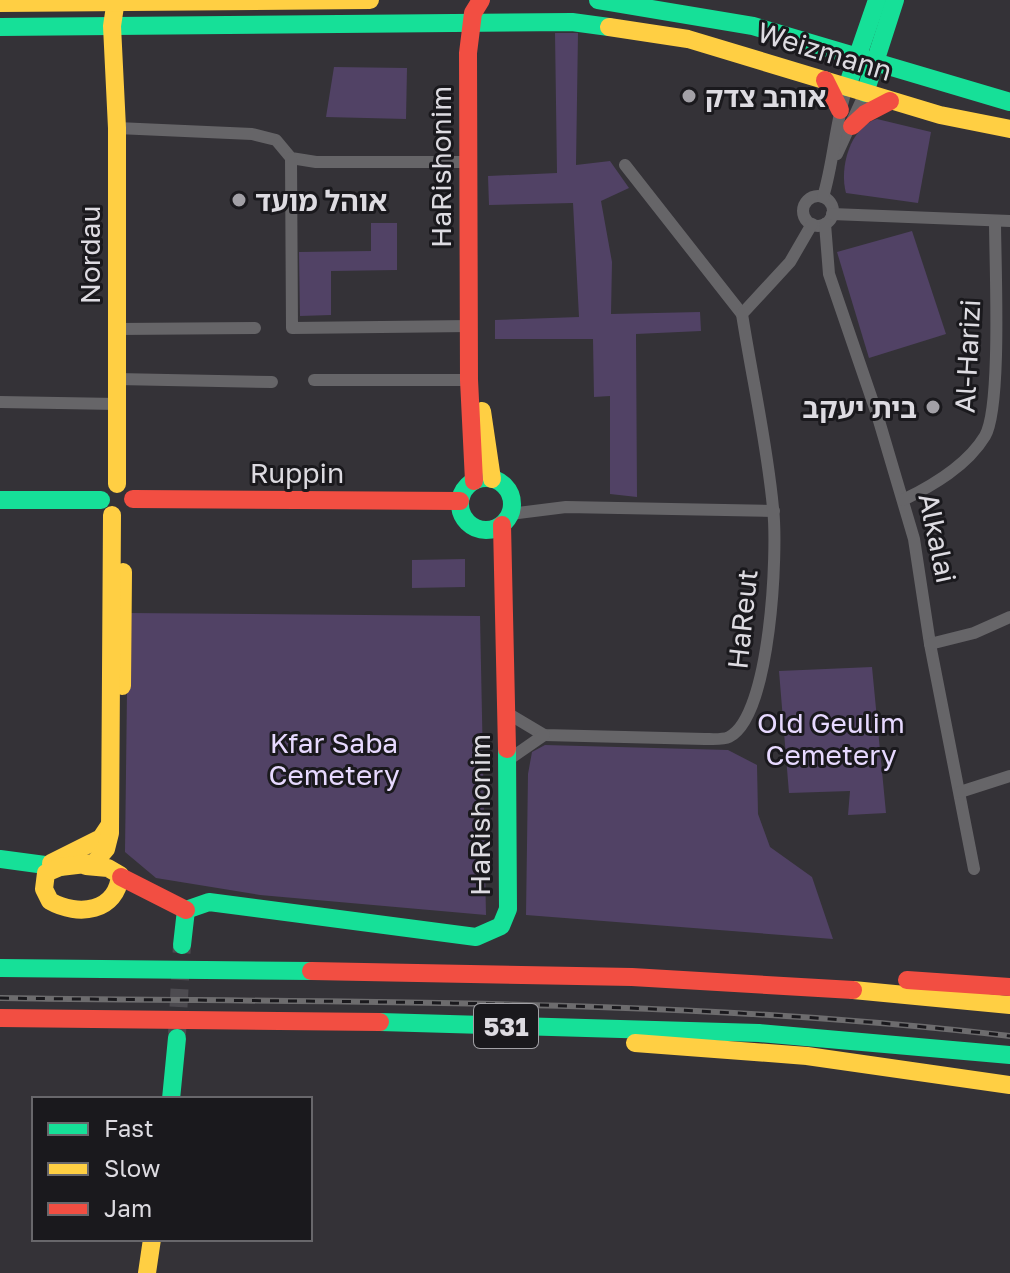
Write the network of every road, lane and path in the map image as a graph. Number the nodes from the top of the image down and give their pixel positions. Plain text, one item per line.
1 (367, 0) edge
2 (483, 0) edge
3 (598, 0) edge
4 (877, 0) edge
5 (895, 0) edge
6 (79, 1) edge
7 (108, 1) edge
8 (0, 3) edge
9 (477, 21) junction
10 (375, 23) junction
11 (112, 26) junction
12 (0, 27) edge
13 (876, 29) junction
14 (826, 46) junction
15 (866, 59) junction
16 (913, 73) junction
17 (825, 80) junction
18 (856, 90) junction
19 (890, 101) junction
20 (1010, 102) edge
21 (840, 110) junction
22 (852, 126) junction
23 (117, 128) junction
24 (1010, 129) edge
25 (835, 157) junction
26 (291, 158) junction
27 (467, 162) junction
28 (625, 165) dead end
29 (823, 197) junction
30 (823, 221) junction
31 (995, 221) junction
32 (1010, 221) edge
33 (742, 314) junction
34 (470, 326) junction
35 (255, 328) dead end
36 (117, 329) junction
37 (117, 379) junction
38 (314, 380) dead end
39 (469, 380) junction
40 (272, 382) dead end
41 (0, 402) edge
42 (117, 404) junction
43 (483, 480) junction
44 (0, 500) edge
45 (903, 500) junction
46 (460, 501) junction
47 (117, 507) junction
48 (774, 511) junction
49 (506, 520) junction
50 (1010, 617) edge
51 (930, 644) junction
52 (507, 713) junction
53 (544, 735) junction
54 (508, 760) junction
55 (1010, 776) edge
56 (960, 792) junction
57 (110, 823) junction
58 (0, 859) edge
59 (53, 866) junction
60 (86, 866) junction
61 (974, 869) dead end
62 (118, 881) junction
63 (186, 910) junction
64 (182, 945) tunnel mouth
65 (0, 960) edge
66 (0, 968) edge
67 (109, 970) junction
68 (491, 976) junction
69 (1010, 987) edge
70 (1010, 1005) edge
71 (0, 1019) edge
72 (411, 1024) junction
73 (177, 1038) tunnel mouth
74 (1010, 1055) edge
75 (1010, 1085) edge
76 (171, 1097) edge
77 (152, 1241) edge
78 (147, 1273) edge

1 - 7 main road
1 - 10 street
2 - 9 main road, HaRishonim
3 - 14 main road, Weizmann
4 - 13 main road
5 - 13 main road
6 - 7 main road
6 - 8 main road
7 - 11 main road, Nordau
9 - 10 main road, Weizmann
9 - 17 main road, Weizmann
9 - 27 main road, HaRishonim
9 - 43 main road, HaRishonim
10 - 11 main road, Weizmann
11 - 12 main road, Weizmann
11 - 23 main road, Nordau
13 - 14 main road
13 - 15 main road
13 - 16 main road
14 - 15 main road, Weizmann
15 - 16 main road, Weizmann
15 - 18 main road
16 - 20 main road, Weizmann
17 - 18 main road, Weizmann
17 - 21 main road
18 - 19 main road, Weizmann
18 - 21 street
18 - 22 street
19 - 22 main road
19 - 24 main road, Weizmann
21 - 25 street
22 - 25 street
23 - 26 street
23 - 36 main road, Nordau
25 - 29 street
26 - 27 street
26 - 34 street
27 - 34 main road, HaRishonim
28 - 33 street, HaReut
29 - 30 street
29 - 30 street
30 - 31 street
30 - 33 street
30 - 45 street, Alkalai
31 - 32 street
31 - 45 street, Al-Harizi
33 - 48 street, HaReut
34 - 39 main road, HaRishonim
35 - 36 street
36 - 37 main road, Nordau
37 - 40 street
37 - 42 main road, Nordau
38 - 39 street
39 - 43 main road, HaRishonim
41 - 42 street
42 - 47 main road, Nordau
43 - 46 main road
43 - 49 main road
44 - 47 main road, Ruppin
45 - 51 street, Alkalai
46 - 47 main road, Ruppin
46 - 49 main road
47 - 57 main road
47 - 62 main road
48 - 49 street
48 - 53 street, HaReut
49 - 52 main road, HaRishonim
50 - 51 street
51 - 56 street, Alkalai
52 - 53 street, HaReut
52 - 54 main road, HaRishonim
53 - 54 street
54 - 63 main road, HaRishonim
55 - 56 street
56 - 61 street, Alkalai
57 - 59 main road
57 - 60 main road
58 - 59 main road
59 - 60 main road
59 - 62 main road
60 - 62 main road
62 - 63 main road
63 - 64 main road
65 - 67 main road
66 - 67 main road, 531
67 - 68 main road, 531
68 - 69 main road
68 - 70 main road, 531
71 - 72 main road, 531
72 - 74 main road, 531
72 - 75 main road
73 - 76 main road
77 - 78 main road

